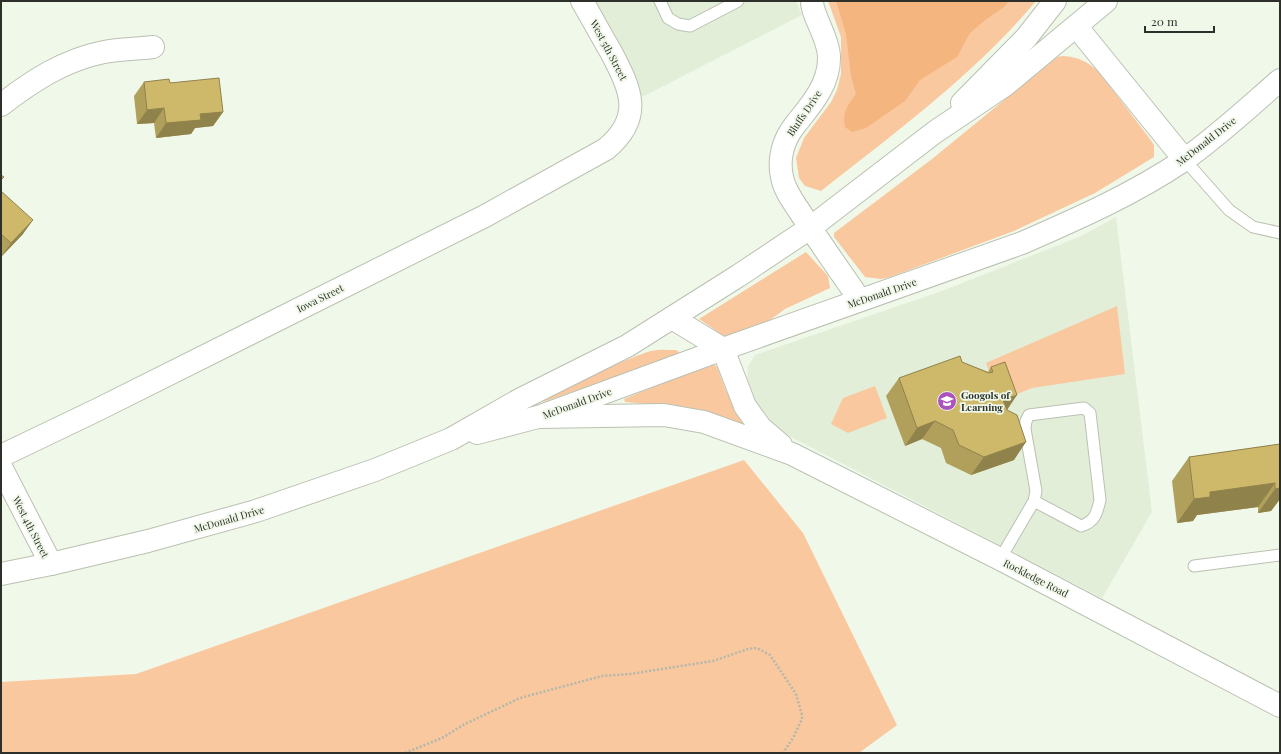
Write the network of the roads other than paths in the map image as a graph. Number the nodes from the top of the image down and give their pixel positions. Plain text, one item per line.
1 (582, 1) edge
2 (660, 1) edge
3 (738, 1) edge
4 (812, 1) edge
5 (1055, 1) edge
6 (1106, 1) edge
7 (1076, 26) junction
8 (153, 47) dead end
9 (1280, 80) edge
10 (1, 105) edge
11 (628, 124) joint
12 (935, 132) junction
13 (1184, 159) junction
14 (810, 228) junction
15 (1280, 234) edge
16 (860, 300) junction
17 (672, 318) junction
18 (722, 349) junction
19 (538, 418) junction
20 (451, 439) junction
21 (792, 454) junction
22 (1, 456) edge
23 (1, 467) edge
24 (1034, 501) junction
25 (1280, 555) edge
26 (1000, 559) junction
27 (50, 564) junction
28 (1194, 566) dead end
29 (1, 574) edge
30 (1280, 706) edge

1 - 11 main road, West 5th Street
2 - 3 lane
4 - 14 main road, Bluffs Drive
5 - 12 main road
6 - 7 main road, McDonald Drive
7 - 12 main road, McDonald Drive
7 - 13 main road
8 - 10 main road
9 - 13 main road, McDonald Drive
11 - 22 main road, Iowa Street
12 - 14 main road, McDonald Drive
13 - 15 lane
13 - 16 main road, McDonald Drive
14 - 16 main road, Bluffs Drive
14 - 17 main road, McDonald Drive
16 - 18 main road, McDonald Drive
17 - 18 main road
17 - 20 main road, McDonald Drive
18 - 19 main road, McDonald Drive
18 - 21 main road
19 - 20 main road, McDonald Drive
19 - 21 main road
20 - 27 main road, McDonald Drive
21 - 26 main road, Rockledge Road
23 - 27 main road, West 4th Street
24 - 24 lane
24 - 26 lane
25 - 28 lane
26 - 30 main road, Rockledge Road
27 - 29 main road, McDonald Drive

